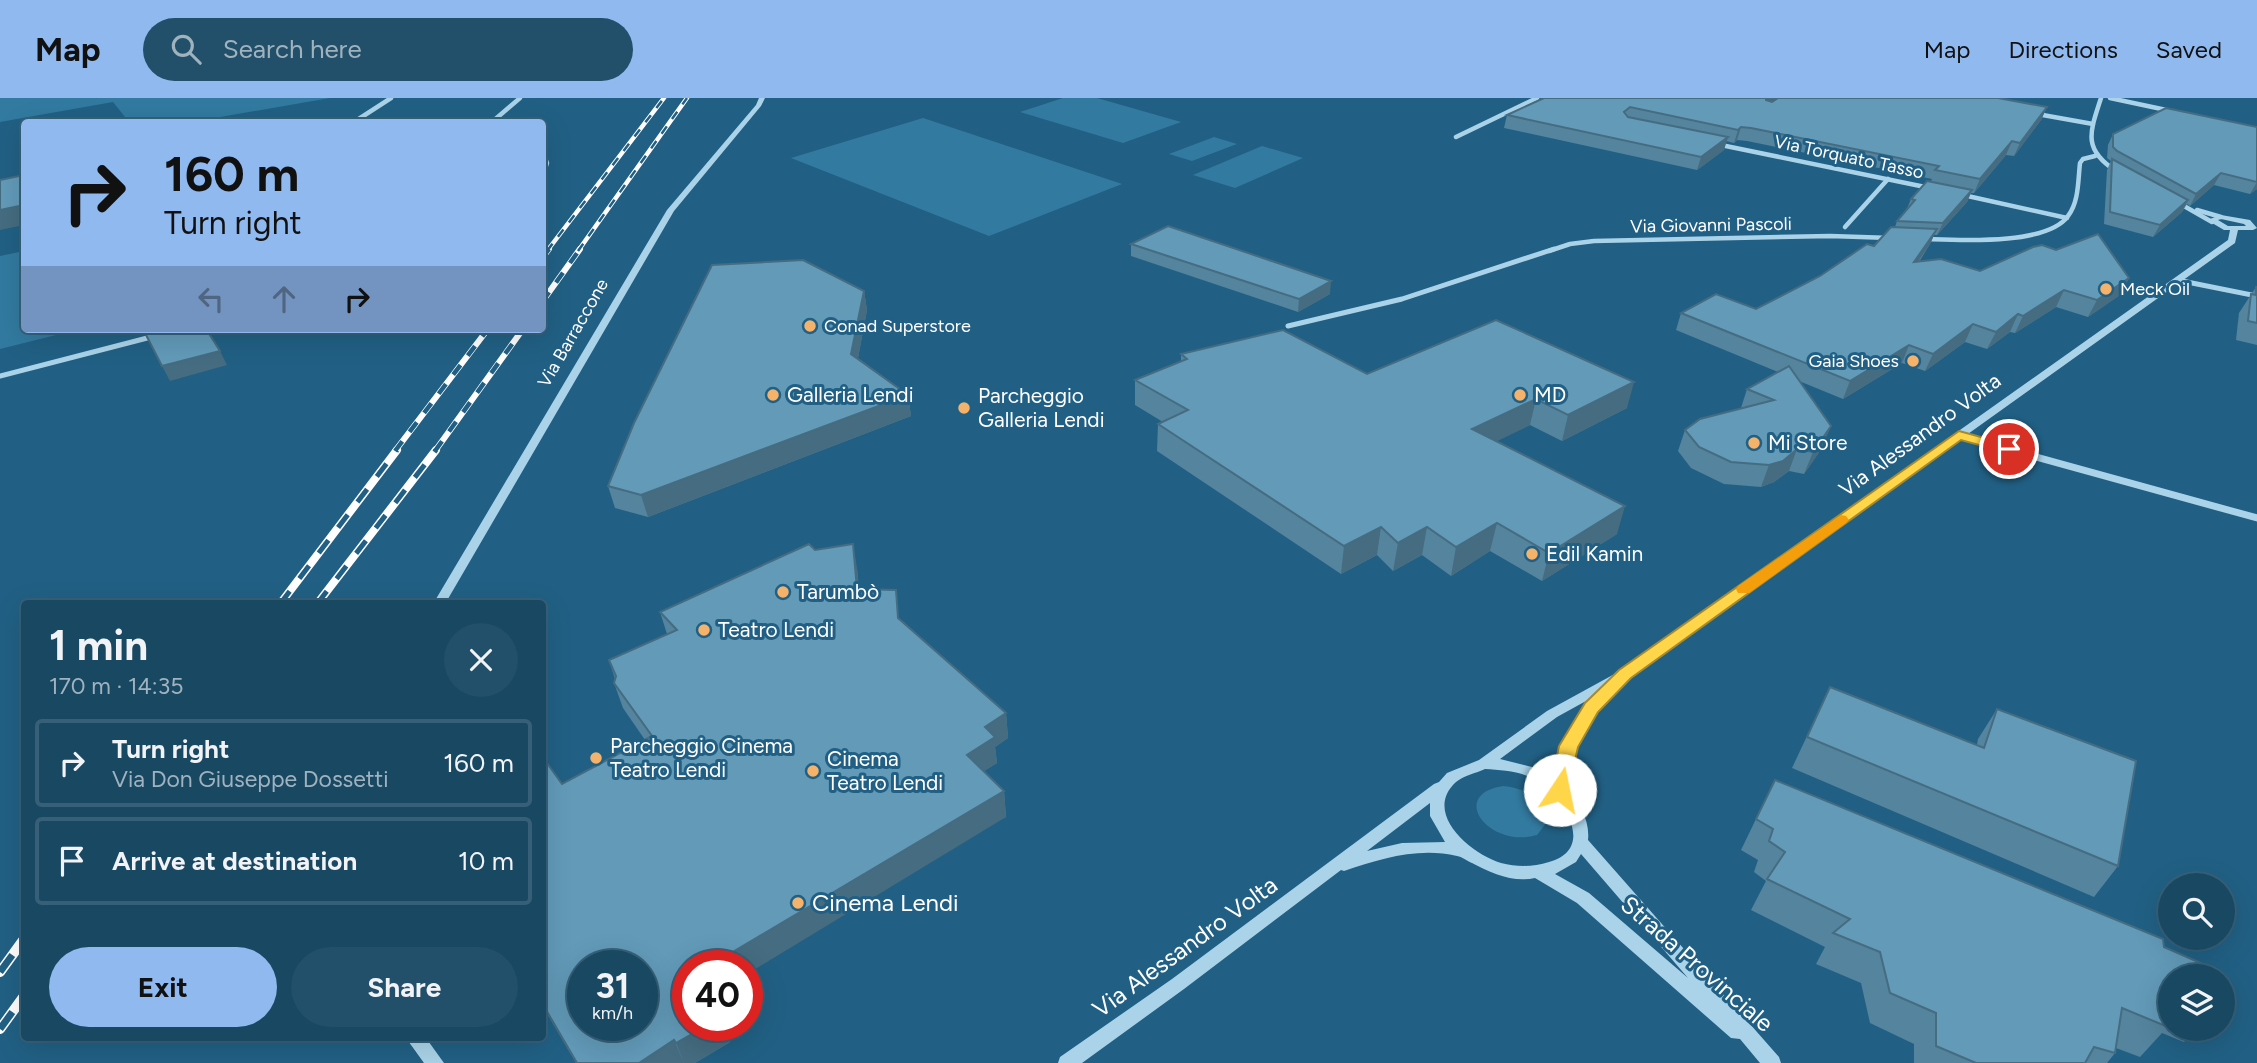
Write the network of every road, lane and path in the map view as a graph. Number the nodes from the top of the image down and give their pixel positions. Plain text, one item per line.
1 (391, 98) edge
2 (520, 98) edge
3 (762, 98) edge
4 (1537, 98) edge
5 (2101, 98) edge
6 (2110, 98) edge
7 (2028, 112) edge
8 (2177, 112) edge
9 (359, 119) edge
10 (496, 119) edge
11 (2093, 124) junction
12 (1456, 137) dead end
13 (1705, 141) edge
14 (2095, 156) junction
15 (2120, 173) edge
16 (1888, 180) junction
17 (1939, 190) edge
18 (1952, 193) edge
19 (2174, 201) edge
20 (2186, 207) junction
21 (2221, 217) junction
22 (2067, 218) junction
23 (2212, 222) junction
24 (2255, 225) edge
25 (1845, 227) dead end
26 (2234, 229) junction
27 (1900, 238) edge
28 (1913, 239) edge
29 (2177, 279) junction
30 (2257, 296) edge
31 (1288, 326) dead end
32 (156, 336) edge
33 (0, 376) edge
34 (1959, 435) junction
35 (2257, 518) edge
36 (441, 600) edge
37 (1625, 674) junction
38 (1484, 764) junction
39 (1439, 788) junction
40 (1560, 790) junction
41 (1580, 842) junction
42 (1461, 850) junction
43 (1331, 870) junction
44 (1538, 872) junction
45 (417, 1041) edge
46 (1768, 1059) edge
47 (435, 1063) edge
48 (1067, 1063) edge

1 - 9 street
2 - 10 street
3 - 36 street, Via Barraccone
4 - 12 street
5 - 11 street
6 - 8 street
7 - 11 street
11 - 14 street
13 - 16 street, Via Torquato Tasso
14 - 15 street
14 - 22 street
16 - 17 street, Via Torquato Tasso
16 - 25 street
18 - 22 street
19 - 20 street
20 - 21 street
20 - 23 street
21 - 23 street
21 - 24 street
22 - 28 street
23 - 26 street
24 - 26 street
26 - 29 street, Via Alessandro Volta
27 - 31 street, Via Giovanni Pascoli
29 - 30 street
29 - 34 street, Via Alessandro Volta
32 - 33 street
34 - 35 street
34 - 37 street, Via Alessandro Volta
37 - 38 street, Via Alessandro Volta
37 - 40 street, Via Alessandro Volta
38 - 39 street
38 - 40 street
39 - 42 street
39 - 43 street, Via Alessandro Volta
40 - 41 street
41 - 44 street
41 - 46 street, Strada Provinciale
42 - 43 street, Via Alessandro Volta
42 - 44 street
43 - 48 street, Via Alessandro Volta
44 - 46 street, Strada Provinciale
45 - 47 street

